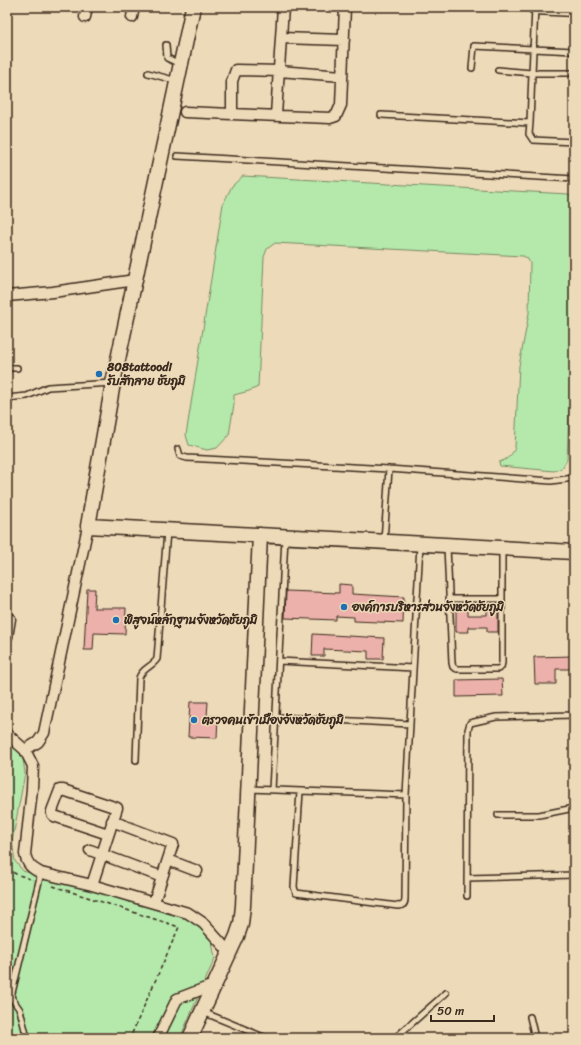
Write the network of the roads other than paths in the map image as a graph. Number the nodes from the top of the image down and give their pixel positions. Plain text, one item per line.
1 (193, 7) edge
2 (283, 7) edge
3 (345, 7) edge
4 (535, 7) edge
5 (574, 9) edge
6 (281, 38) junction
7 (344, 40) junction
8 (166, 45) dead end
9 (533, 50) junction
10 (574, 51) edge
11 (181, 64) junction
12 (472, 68) dead end
13 (498, 70) dead end
14 (279, 71) junction
15 (148, 73) dead end
16 (532, 73) junction
17 (574, 73) edge
18 (342, 76) junction
19 (178, 81) junction
20 (185, 112) dead end
21 (232, 114) junction
22 (276, 115) junction
23 (381, 115) dead end
24 (530, 123) junction
25 (574, 142) edge
26 (177, 156) dead end
27 (574, 179) edge
28 (135, 280) junction
29 (7, 296) edge
30 (7, 368) edge
31 (17, 368) dead end
32 (113, 383) junction
33 (7, 398) edge
34 (178, 449) dead end
35 (389, 469) junction
36 (574, 478) edge
37 (88, 526) junction
38 (167, 530) junction
39 (260, 535) junction
40 (285, 537) junction
41 (384, 542) junction
42 (420, 544) junction
43 (447, 545) junction
44 (502, 548) junction
45 (574, 552) edge
46 (450, 599) junction
47 (502, 599) junction
48 (10, 619) dead end
49 (7, 637) edge
50 (279, 661) junction
51 (413, 668) junction
52 (574, 715) edge
53 (276, 717) junction
54 (410, 724) junction
55 (7, 734) edge
56 (25, 750) junction
57 (136, 760) dead end
58 (249, 789) junction
59 (272, 790) junction
60 (300, 792) junction
61 (406, 795) junction
62 (574, 808) edge
63 (498, 815) dead end
64 (112, 821) junction
65 (108, 834) junction
66 (90, 850) dead end
67 (102, 855) junction
68 (168, 860) junction
69 (197, 871) dead end
70 (574, 874) edge
71 (39, 877) junction
72 (162, 877) junction
73 (467, 878) junction
74 (92, 885) junction
75 (467, 896) dead end
76 (154, 902) junction
77 (230, 953) junction
78 (216, 984) junction
79 (446, 993) dead end
80 (9, 997) edge
81 (203, 1012) junction
82 (530, 1017) dead end
83 (28, 1038) edge
84 (158, 1038) edge
85 (190, 1038) edge
86 (266, 1038) edge
87 (395, 1038) edge
88 (535, 1038) edge

1 - 11 street
2 - 6 street
3 - 7 street
4 - 5 street
4 - 9 lane
6 - 7 street
6 - 14 street
7 - 18 street
8 - 11 lane
9 - 10 lane
9 - 12 lane
9 - 16 lane
11 - 19 street
13 - 16 lane
14 - 18 street
14 - 21 street
14 - 22 street
15 - 19 lane
16 - 17 lane
16 - 24 lane
18 - 22 street
19 - 28 street
20 - 21 street
21 - 22 street
23 - 24 lane
24 - 25 lane
26 - 27 lane
28 - 29 street
28 - 32 street
30 - 31 lane
32 - 33 lane
32 - 37 street
34 - 35 lane
35 - 36 lane
35 - 41 lane
37 - 38 street
37 - 56 street
38 - 39 street
38 - 57 lane
39 - 40 street
39 - 58 street
40 - 41 street
40 - 50 lane
41 - 42 street
42 - 43 street
42 - 51 lane
43 - 44 street
43 - 46 lane
44 - 45 street
44 - 47 lane
46 - 47 lane
46 - 47 lane
48 - 49 street
50 - 51 lane
50 - 53 lane
51 - 54 lane
52 - 73 lane
53 - 54 lane
53 - 59 lane
54 - 61 lane
55 - 56 street
56 - 71 street
58 - 59 lane
58 - 77 street
59 - 60 lane
60 - 61 lane
60 - 61 lane
62 - 63 lane
64 - 65 street
64 - 65 street
64 - 68 street
65 - 67 street
66 - 67 street
67 - 72 street
67 - 74 street
68 - 69 street
68 - 72 street
70 - 73 lane
71 - 74 street
71 - 80 lane
72 - 76 street
73 - 75 lane
74 - 76 street
76 - 77 street
77 - 78 street
78 - 81 street
78 - 84 street
79 - 87 lane
80 - 83 lane
81 - 85 street
81 - 86 lane
82 - 88 lane

